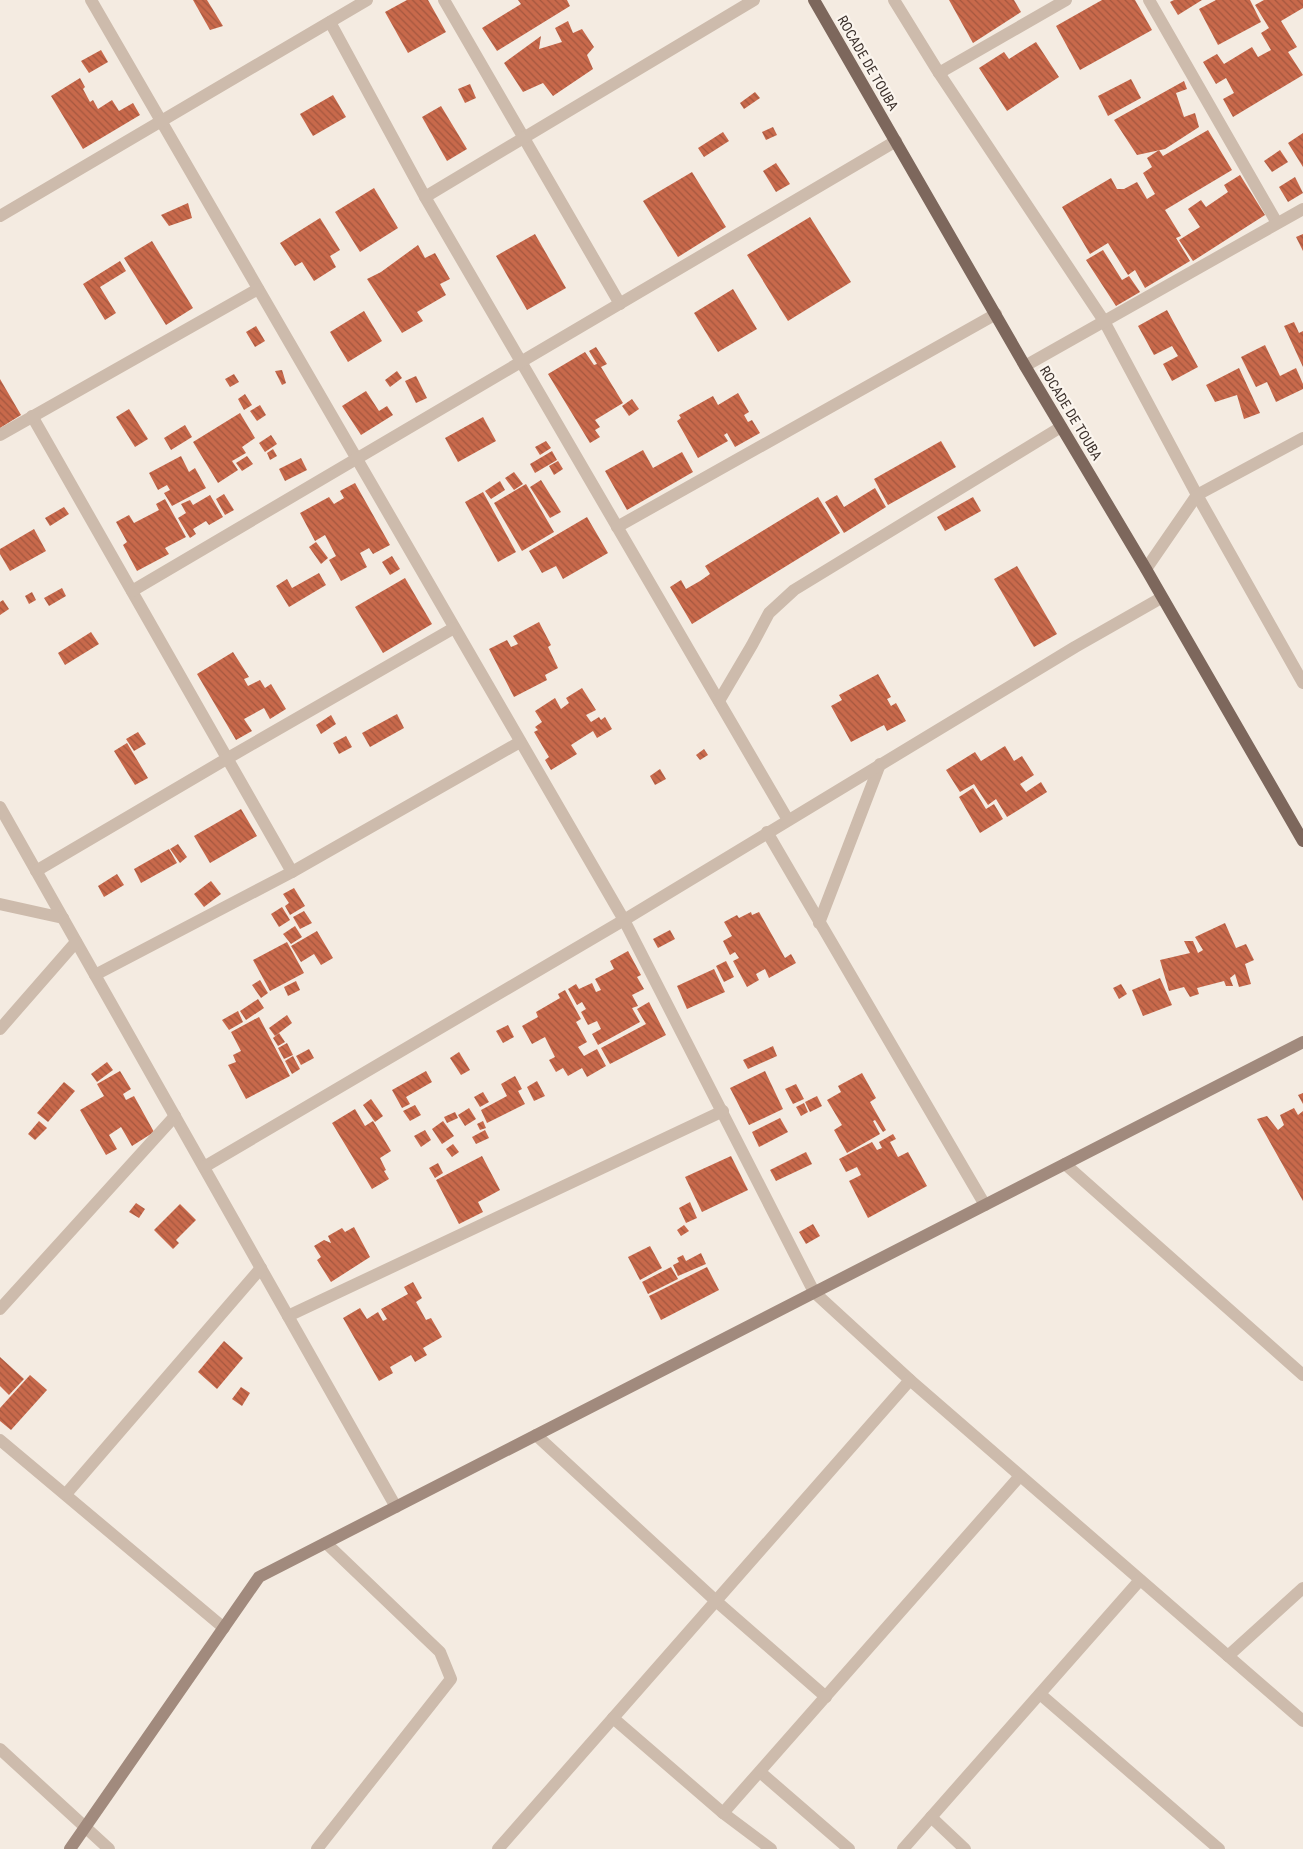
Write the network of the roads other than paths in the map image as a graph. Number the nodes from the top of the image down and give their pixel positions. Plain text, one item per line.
1 (91, 0) edge
2 (367, 0) edge
3 (444, 0) edge
4 (754, 0) edge
5 (814, 0) edge
6 (894, 0) edge
7 (1066, 0) edge
8 (1149, 0) edge
9 (330, 22) junction
10 (939, 74) junction
11 (161, 121) junction
12 (523, 138) junction
13 (896, 141) junction
14 (425, 197) junction
15 (1303, 209) edge
16 (0, 216) edge
17 (1277, 223) junction
18 (258, 289) junction
19 (620, 304) junction
20 (996, 314) junction
21 (1104, 321) junction
22 (520, 362) junction
23 (1025, 366) junction
24 (32, 416) junction
25 (1061, 427) junction
26 (0, 435) edge
27 (1303, 438) edge
28 (356, 458) junction
29 (1198, 495) junction
30 (617, 527) junction
31 (1146, 569) junction
32 (132, 591) junction
33 (1161, 598) junction
34 (454, 628) junction
35 (1303, 683) edge
36 (719, 701) junction
37 (520, 742) junction
38 (228, 758) junction
39 (880, 764) junction
40 (0, 807) edge
41 (788, 820) junction
42 (767, 832) junction
43 (1303, 841) edge
44 (36, 871) junction
45 (292, 872) junction
46 (0, 904) edge
47 (63, 918) junction
48 (624, 920) junction
49 (819, 923) junction
50 (76, 942) junction
51 (95, 976) junction
52 (0, 1029) edge
53 (1303, 1042) edge
54 (723, 1111) junction
55 (174, 1116) junction
56 (1065, 1164) junction
57 (204, 1167) junction
58 (985, 1205) junction
59 (261, 1268) junction
60 (814, 1292) junction
61 (0, 1309) edge
62 (288, 1316) junction
63 (1303, 1375) edge
64 (910, 1380) junction
65 (536, 1435) junction
66 (0, 1440) edge
67 (1020, 1476) junction
68 (66, 1494) junction
69 (396, 1507) junction
70 (326, 1543) junction
71 (1140, 1580) junction
72 (1303, 1588) edge
73 (716, 1601) junction
74 (224, 1628) junction
75 (1228, 1656) junction
76 (1040, 1694) junction
77 (826, 1697) junction
78 (614, 1718) junction
79 (1303, 1721) edge
80 (0, 1749) edge
81 (760, 1772) junction
82 (723, 1814) junction
83 (931, 1817) junction
84 (85, 1827) junction
85 (70, 1849) edge
86 (110, 1849) edge
87 (317, 1849) edge
88 (498, 1849) edge
89 (771, 1849) edge
90 (849, 1849) edge
91 (904, 1849) edge
92 (965, 1849) edge
93 (1219, 1849) edge

1 - 11 street
2 - 9 street
3 - 12 street
4 - 12 street
5 - 13 main road, ROCADE DE TOUBA
6 - 10 street
7 - 10 street
8 - 17 street
9 - 11 street
9 - 14 street
10 - 21 street
11 - 16 street
11 - 18 street
12 - 14 street
12 - 19 street
13 - 19 street
13 - 20 main road, ROCADE DE TOUBA
14 - 22 street
15 - 17 street
17 - 21 street
18 - 24 street
18 - 28 street
19 - 22 street
20 - 23 main road, ROCADE DE TOUBA
20 - 30 street
21 - 23 street
21 - 29 street
22 - 28 street
22 - 30 street
23 - 25 main road, ROCADE DE TOUBA
24 - 26 street
24 - 32 street
25 - 31 main road, ROCADE DE TOUBA
25 - 36 street
27 - 29 street
28 - 32 street
28 - 34 street
29 - 31 street
29 - 35 street
30 - 36 street
31 - 33 main road, ROCADE DE TOUBA
32 - 38 street
33 - 39 street
33 - 43 main road, ROCADE DE TOUBA
34 - 37 street
34 - 38 street
36 - 41 street
37 - 45 street
37 - 48 street
38 - 44 street
38 - 45 street
39 - 41 street
39 - 49 street
40 - 44 street
41 - 42 street
42 - 48 street
42 - 49 street
44 - 47 street
45 - 51 street
46 - 47 street
47 - 50 street
48 - 54 street
48 - 57 street
49 - 58 street
50 - 51 street
50 - 52 street
51 - 55 street
53 - 56 main road
54 - 60 street
54 - 62 street
55 - 57 street
55 - 61 street
56 - 58 main road
56 - 63 street
57 - 59 street
58 - 60 main road
59 - 62 street
59 - 68 street
60 - 64 street
60 - 65 main road
62 - 69 street
64 - 67 street
64 - 73 street
65 - 69 main road
65 - 73 street
66 - 68 street
67 - 71 street
67 - 77 street
68 - 74 street
69 - 70 main road
70 - 74 main road
70 - 87 street
71 - 75 street
71 - 76 street
72 - 75 street
73 - 77 street
73 - 78 street
74 - 84 main road
75 - 79 street
76 - 83 street
76 - 93 street
77 - 81 street
78 - 82 street
78 - 88 street
80 - 84 street
81 - 82 street
81 - 90 street
82 - 89 street
83 - 91 street
83 - 92 street
84 - 85 main road
84 - 86 street

